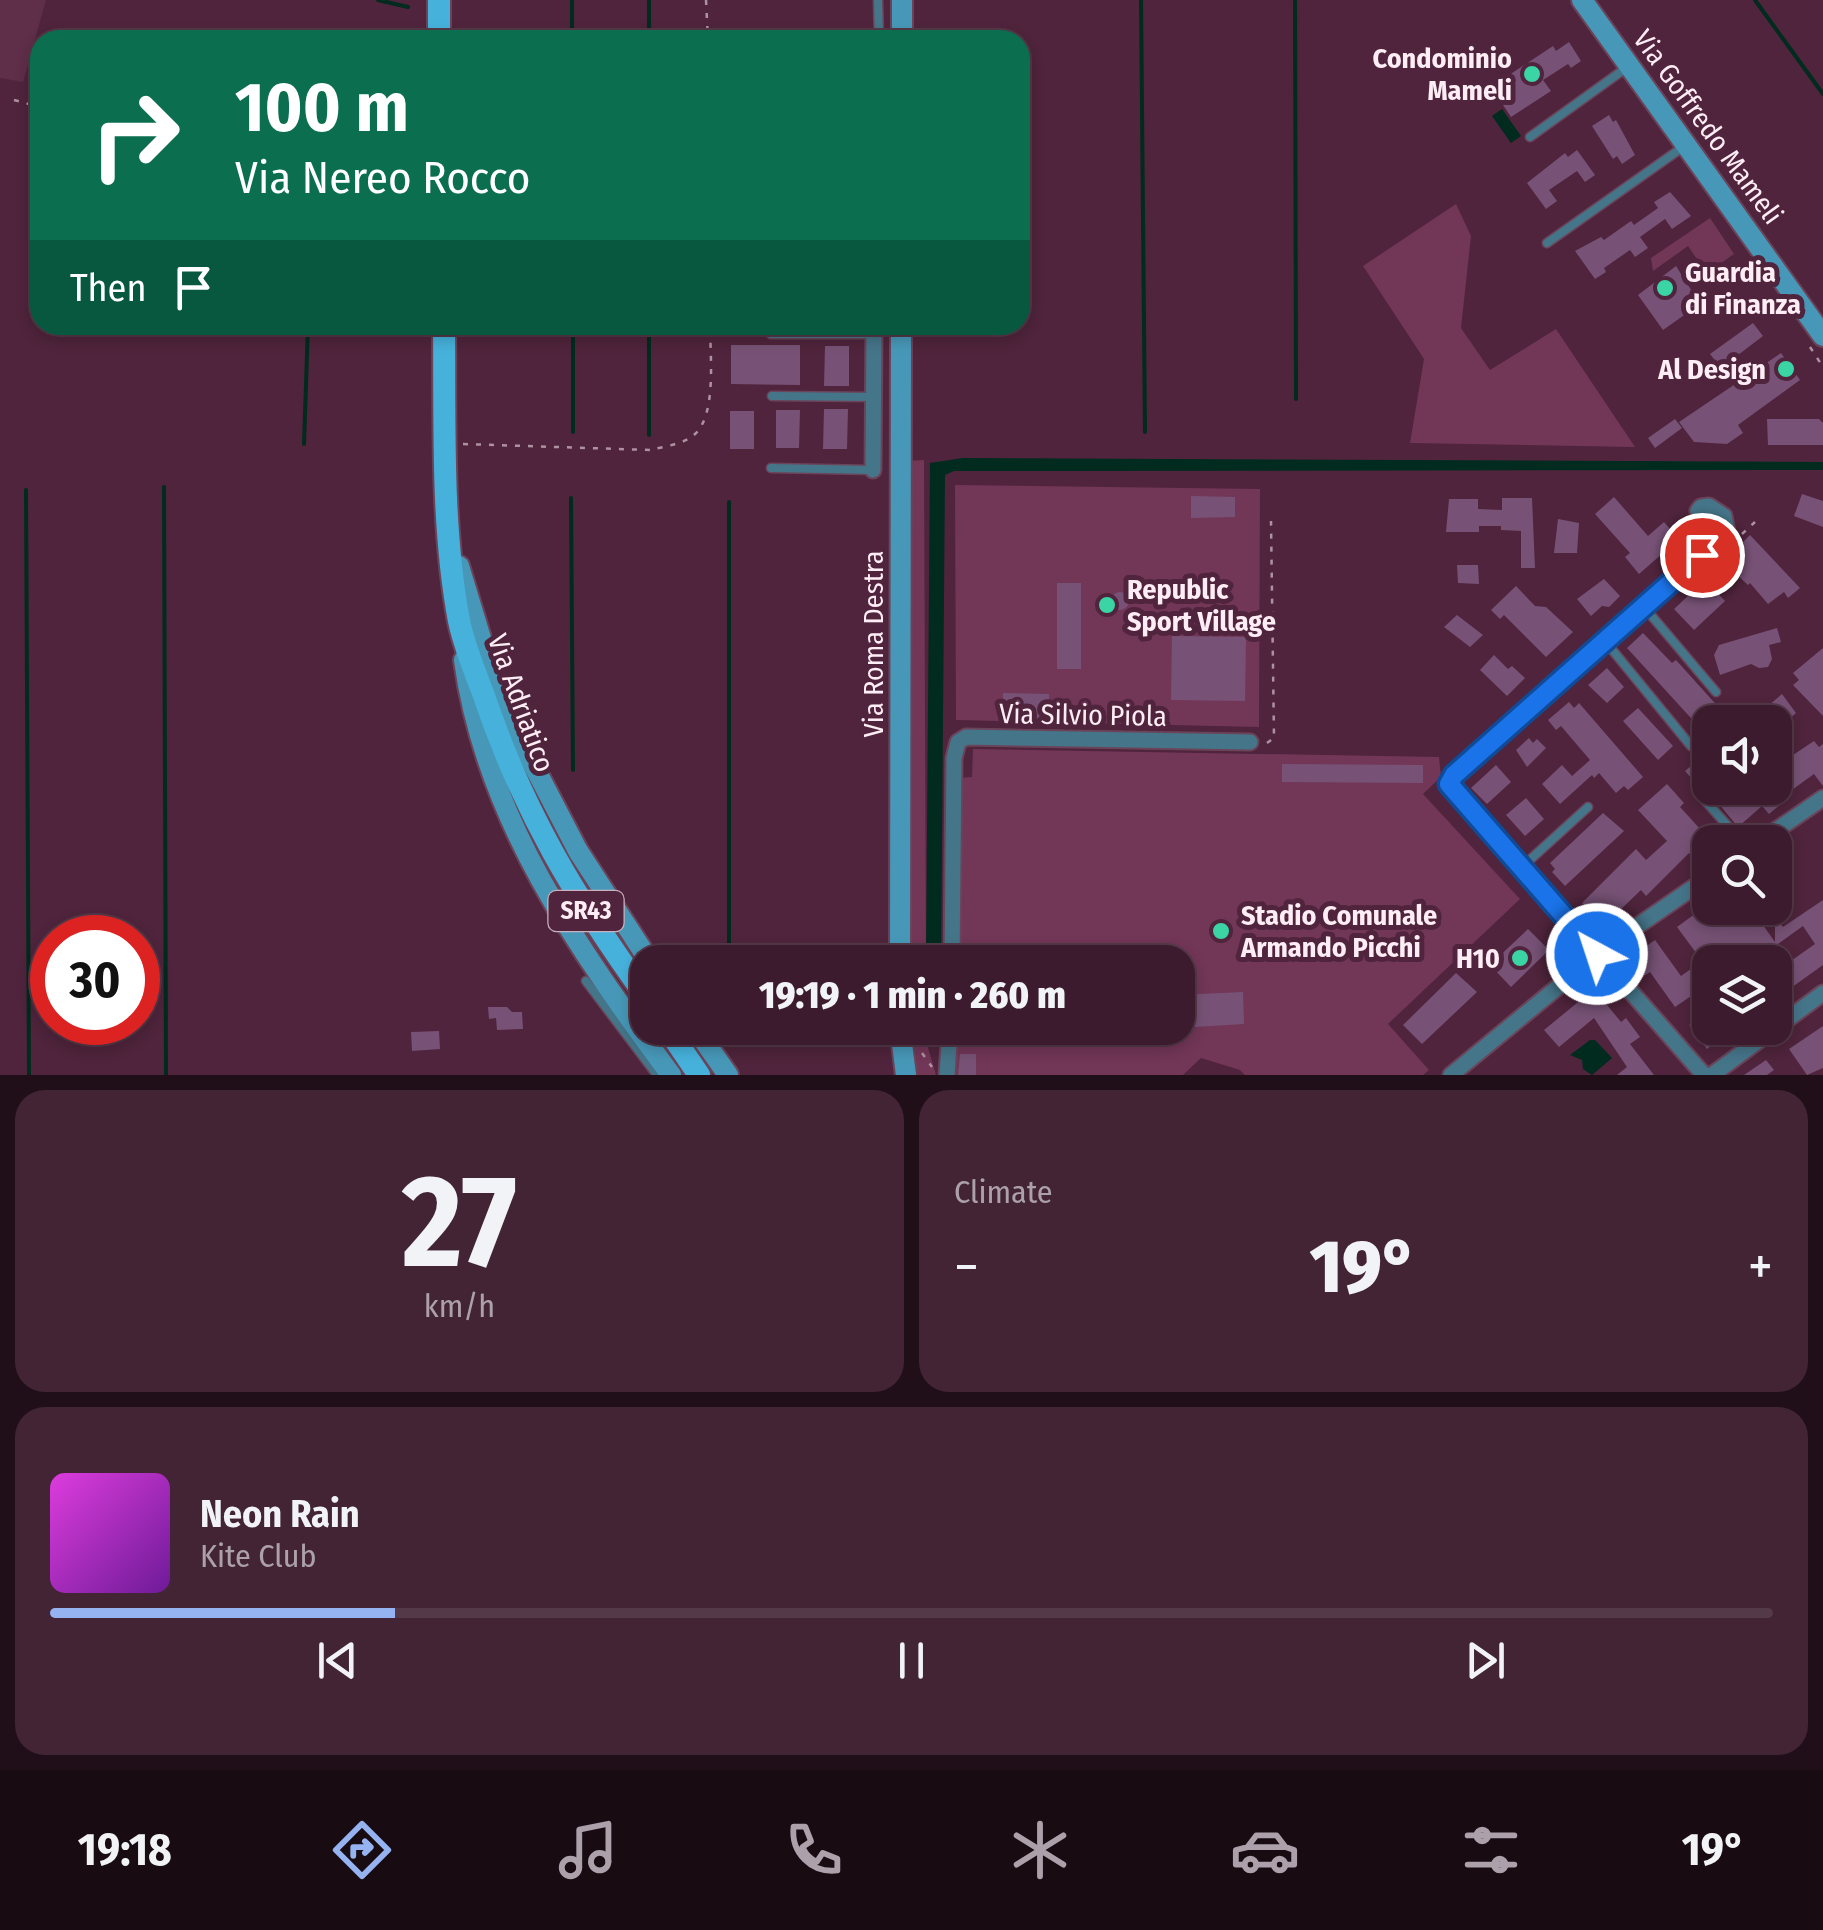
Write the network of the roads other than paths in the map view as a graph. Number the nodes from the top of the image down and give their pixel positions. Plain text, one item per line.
1 (438, 0) edge
2 (878, 0) edge
3 (902, 0) edge
4 (1582, 0) edge
5 (439, 30) edge
6 (879, 30) edge
7 (902, 30) edge
8 (1630, 65) junction
9 (1530, 137) dead end
10 (1686, 144) junction
11 (1547, 244) dead end
12 (444, 335) edge
13 (874, 335) edge
14 (901, 335) edge
15 (1823, 336) edge
16 (772, 396) dead end
17 (874, 397) junction
18 (772, 468) dead end
19 (873, 470) joint
20 (450, 534) junction
21 (1702, 555) dead end
22 (1643, 606) junction
23 (460, 624) junction
24 (1604, 640) junction
25 (1716, 692) dead end
26 (1250, 742) road end
27 (1691, 746) dead end
28 (1823, 798) edge
29 (1709, 805) edge
30 (1588, 807) dead end
31 (1727, 825) edge
32 (1784, 825) edge
33 (1521, 868) junction
34 (1692, 888) edge
35 (639, 945) edge
36 (900, 945) edge
37 (952, 945) edge
38 (1597, 954) junction
39 (630, 974) edge
40 (586, 981) dead end
41 (1823, 993) edge
42 (679, 1045) edge
43 (707, 1045) edge
44 (906, 1045) edge
45 (907, 1045) edge
46 (948, 1045) edge
47 (657, 1075) edge
48 (671, 1075) edge
49 (699, 1075) edge
50 (728, 1075) edge
51 (896, 1075) edge
52 (906, 1075) edge
53 (944, 1075) edge
54 (1451, 1075) edge
55 (1704, 1075) edge
56 (1712, 1075) edge

1 - 5 main road
2 - 6 lane
3 - 7 street
4 - 8 street, Via Goffredo Mameli
8 - 9 lane
8 - 10 street, Via Goffredo Mameli
10 - 11 lane
10 - 15 street, Via Goffredo Mameli
12 - 20 main road, Via Adriatico / SR43
13 - 17 street
14 - 36 street, Via Roma Destra
16 - 17 lane
17 - 19 street
18 - 19 lane
20 - 23 main road, Via Adriatico / SR43
20 - 35 street
21 - 22 street
22 - 24 street
22 - 25 lane
23 - 39 main road, Via Adriatico / SR43
23 - 48 street
24 - 27 lane
24 - 33 street
26 - 37 street, Via Silvio Piola
28 - 32 street
29 - 31 lane
30 - 33 lane
33 - 38 street
34 - 38 street
38 - 54 street
38 - 55 street
40 - 47 lane
41 - 56 street
42 - 49 main road
43 - 50 street
44 - 51 street
45 - 52 street
46 - 53 street

